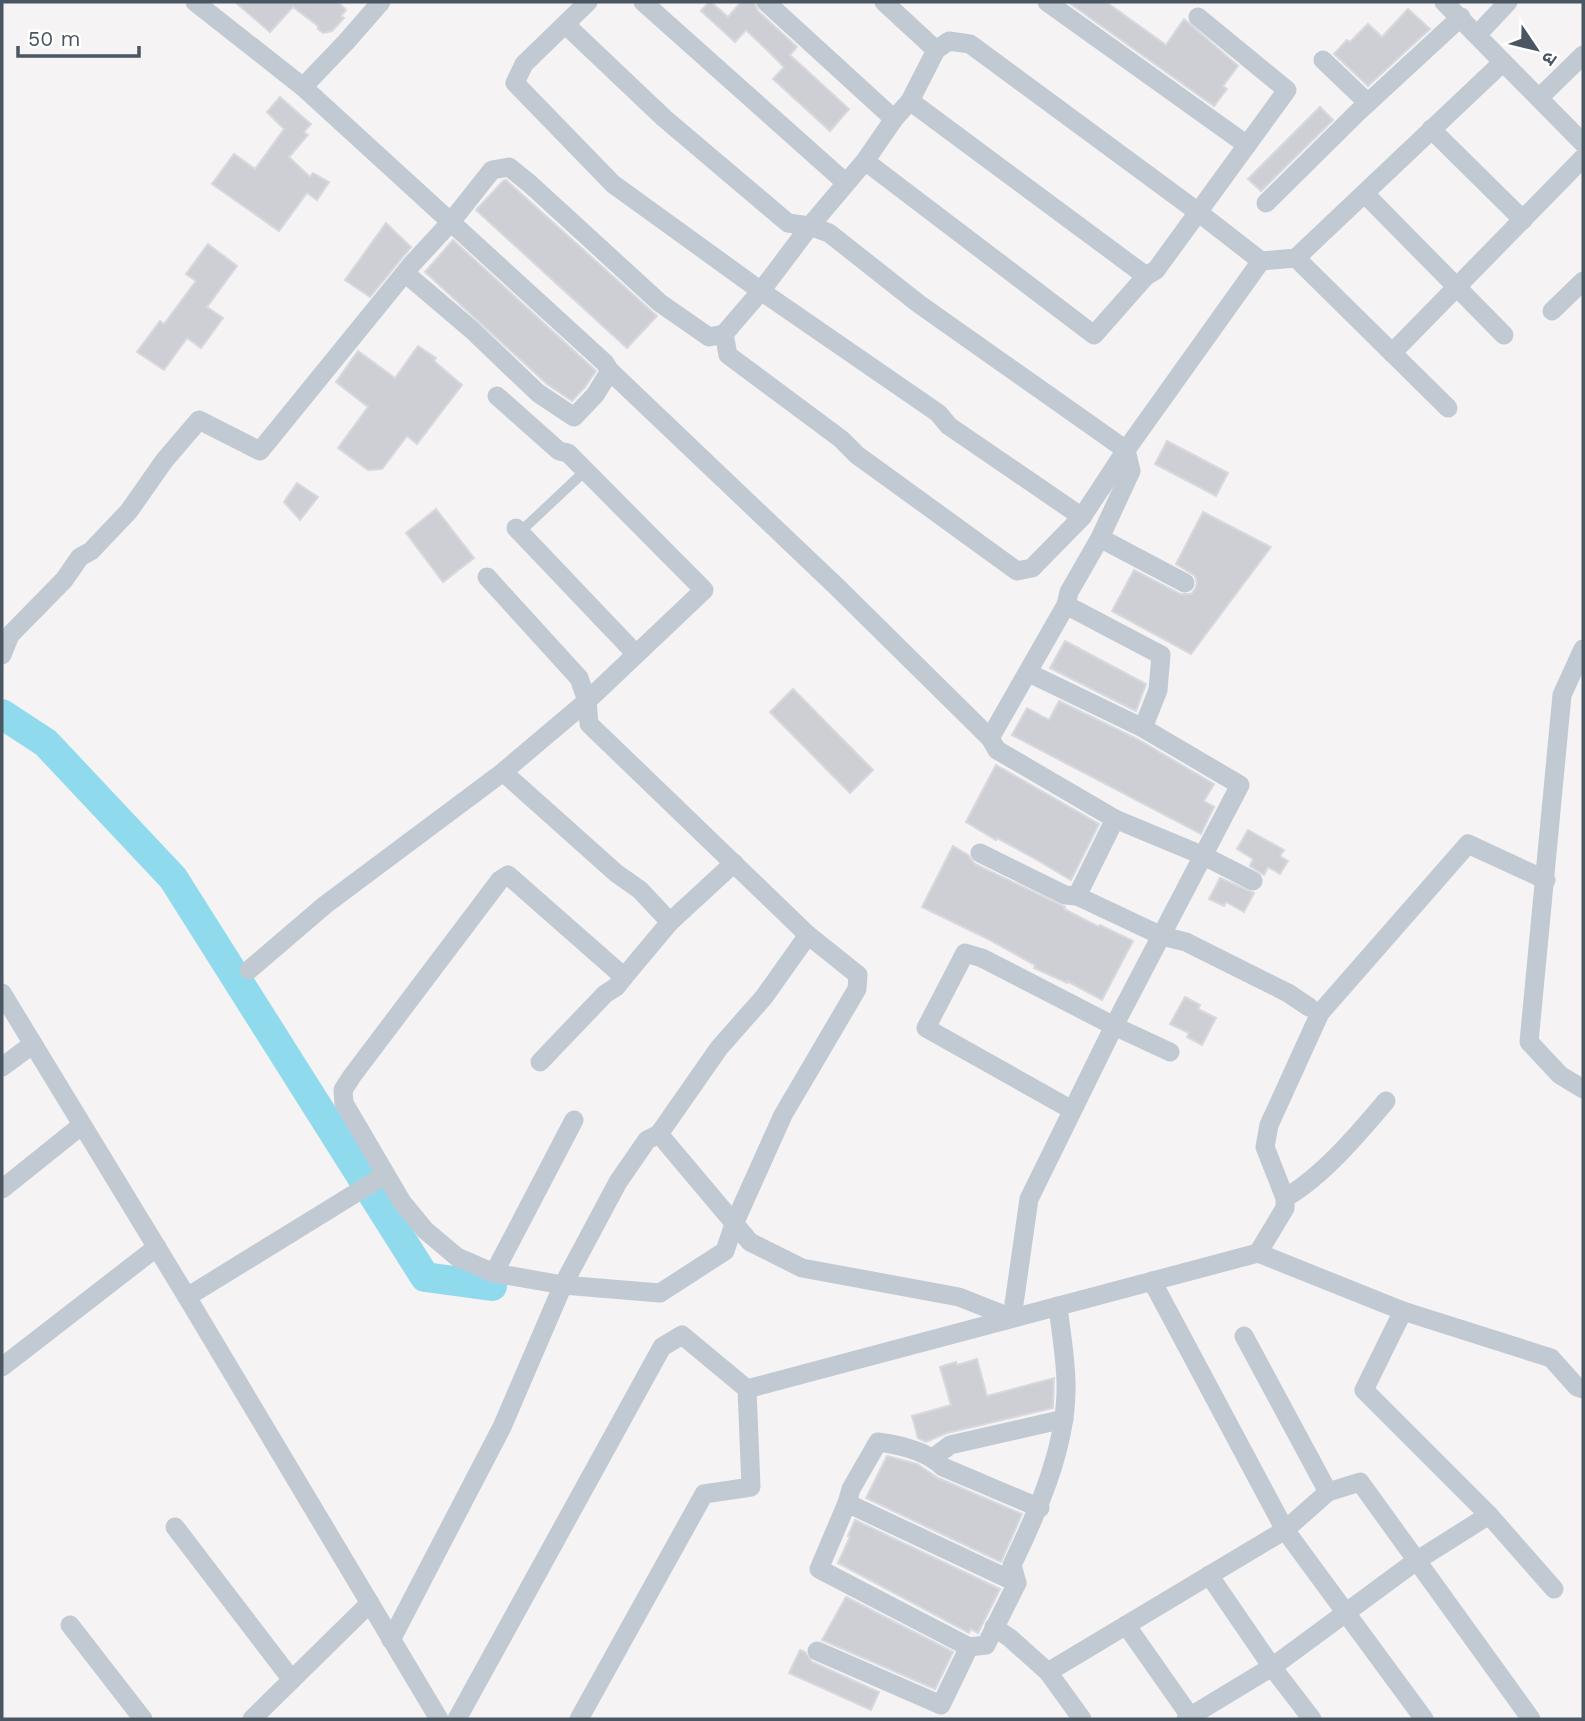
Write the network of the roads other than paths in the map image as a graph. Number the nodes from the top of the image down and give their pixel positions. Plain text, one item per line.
1 (195, 2) edge
2 (380, 2) edge
3 (588, 2) edge
4 (643, 2) edge
5 (765, 2) edge
6 (884, 2) edge
7 (1047, 2) edge
8 (1444, 2) edge
9 (1508, 2) edge
10 (1198, 17) dead end
11 (1461, 17) junction
12 (566, 25) junction
13 (1477, 35) junction
14 (936, 50) junction
15 (1583, 55) edge
16 (1323, 60) dead end
17 (1503, 62) junction
18 (303, 87) junction
19 (1539, 98) junction
20 (910, 101) junction
21 (1368, 103) junction
22 (894, 119) junction
23 (1431, 129) junction
24 (1583, 143) edge
25 (1247, 145) junction
26 (1583, 158) edge
27 (865, 161) junction
28 (846, 183) junction
29 (1365, 194) junction
30 (1266, 203) dead end
31 (1198, 212) junction
32 (1523, 220) junction
33 (450, 223) junction
34 (810, 226) junction
35 (1296, 258) junction
36 (1261, 261) junction
37 (405, 273) junction
38 (1146, 276) junction
39 (1583, 281) edge
40 (1457, 287) junction
41 (761, 291) junction
42 (1552, 311) dead end
43 (724, 334) junction
44 (1504, 335) dead end
45 (1392, 353) junction
46 (610, 371) junction
47 (498, 396) dead end
48 (1448, 408) dead end
49 (1126, 450) junction
50 (585, 471) junction
51 (1082, 517) junction
52 (518, 530) joint
53 (1100, 538) junction
54 (487, 577) dead end
55 (1185, 583) dead end
56 (1066, 605) junction
57 (1583, 649) edge
58 (635, 653) junction
59 (2, 655) edge
60 (1029, 673) junction
61 (587, 701) junction
62 (1143, 728) junction
63 (990, 738) junction
64 (503, 772) junction
65 (1115, 819) junction
66 (980, 853) dead end
67 (1204, 856) junction
68 (734, 863) junction
69 (1546, 880) junction
70 (1253, 881) dead end
71 (1077, 897) junction
72 (670, 922) junction
73 (808, 935) junction
74 (1162, 936) junction
75 (249, 970) dead end
76 (624, 977) junction
77 (2, 993) edge
78 (1309, 1007) dead end
79 (1114, 1026) junction
80 (33, 1044) junction
81 (1170, 1052) dead end
82 (540, 1062) dead end
83 (2, 1067) edge
84 (1583, 1089) edge
85 (1386, 1101) dead end
86 (1072, 1110) junction
87 (574, 1120) dead end
88 (82, 1125) junction
89 (659, 1134) junction
90 (386, 1175) junction
91 (2, 1189) edge
92 (1285, 1198) junction
93 (734, 1224) junction
94 (157, 1247) junction
95 (1258, 1253) junction
96 (494, 1273) junction
97 (1152, 1281) junction
98 (562, 1285) junction
99 (187, 1297) junction
100 (1058, 1306) junction
101 (1403, 1311) junction
102 (1012, 1318) junction
103 (1244, 1336) dead end
104 (2, 1367) edge
105 (747, 1389) junction
106 (1583, 1389) edge
107 (1064, 1419) junction
108 (933, 1458) junction
109 (1328, 1492) junction
110 (847, 1503) junction
111 (1040, 1508) junction
112 (1489, 1514) junction
113 (176, 1527) dead end
114 (1285, 1530) junction
115 (1416, 1561) junction
116 (1209, 1575) junction
117 (1017, 1583) junction
118 (1554, 1589) dead end
119 (370, 1603) junction
120 (1345, 1613) junction
121 (70, 1625) dead end
122 (1126, 1625) junction
123 (995, 1627) junction
124 (391, 1640) junction
125 (969, 1647) junction
126 (817, 1651) dead end
127 (1272, 1667) junction
128 (1048, 1672) junction
129 (292, 1680) junction
130 (1189, 1718) edge
131 (144, 1719) edge
132 (252, 1719) edge
133 (439, 1719) edge
134 (457, 1719) edge
135 (579, 1719) edge
136 (1082, 1719) edge
137 (1312, 1719) edge
138 (1424, 1719) edge
139 (1531, 1719) edge

1 - 18 street
2 - 18 street
3 - 12 street
4 - 28 street
5 - 22 street
6 - 14 street
7 - 25 street
8 - 11 street
9 - 13 street
10 - 25 street
11 - 13 street
11 - 21 street
12 - 34 street
12 - 41 street
13 - 17 street
14 - 20 street
14 - 31 street
15 - 19 street
16 - 21 street
17 - 19 street
17 - 23 street
18 - 33 street
19 - 24 street
20 - 22 street
20 - 38 street
21 - 30 street
22 - 27 street
23 - 29 street
23 - 32 street
25 - 31 street
26 - 32 street
27 - 28 street
27 - 38 street
28 - 34 street
29 - 35 street
29 - 40 street
31 - 36 street
31 - 38 street
32 - 40 street
33 - 37 street
33 - 43 street
33 - 46 street
34 - 41 street
34 - 49 street
35 - 36 street
35 - 45 street
36 - 49 street
37 - 46 street
37 - 59 street
39 - 42 street
40 - 44 street
40 - 45 street
41 - 43 street
41 - 51 street
43 - 51 street
45 - 48 street
46 - 63 street
47 - 50 street
49 - 51 street
49 - 53 street
50 - 52 lane
50 - 58 street
52 - 58 street
53 - 55 street
53 - 56 street
54 - 61 street
56 - 60 street
56 - 62 street
57 - 69 street
58 - 61 street
60 - 62 street
60 - 63 street
61 - 64 street
61 - 68 street
62 - 67 street
63 - 65 street
64 - 72 street
64 - 75 street
65 - 67 street
65 - 71 street
66 - 71 street
67 - 70 street
67 - 74 street
68 - 72 street
68 - 73 street
69 - 84 street
69 - 92 street
71 - 74 street
72 - 76 street
73 - 89 street
73 - 93 street
74 - 78 street
74 - 79 street
76 - 82 street
76 - 90 street
77 - 80 street
79 - 81 street
79 - 86 street
79 - 86 street
80 - 83 street
80 - 88 street
85 - 92 street
86 - 102 street
87 - 96 street
88 - 91 street
88 - 94 street
89 - 93 street
89 - 98 street
90 - 96 street
90 - 99 street
92 - 95 street
93 - 98 street
93 - 102 street
94 - 99 street
94 - 104 street
95 - 97 street
95 - 101 street
96 - 98 street
97 - 100 street
97 - 114 street
98 - 124 street
99 - 119 street
100 - 102 street
100 - 107 street
101 - 106 street
101 - 112 street
102 - 105 street
103 - 109 street
105 - 134 street
105 - 135 street
107 - 108 street
107 - 111 street
108 - 110 street
108 - 111 street
109 - 114 street
109 - 115 street
110 - 117 street
110 - 125 street
111 - 117 street
112 - 115 street
112 - 118 street
113 - 129 street
114 - 116 street
114 - 120 street
115 - 120 street
115 - 139 street
116 - 122 street
116 - 127 street
117 - 123 street
119 - 124 street
119 - 129 street
120 - 127 street
120 - 138 street
121 - 131 street
122 - 128 street
122 - 130 street
123 - 125 street
123 - 128 street
124 - 133 street
125 - 126 street
127 - 130 street
127 - 137 street
128 - 136 street
129 - 132 street

